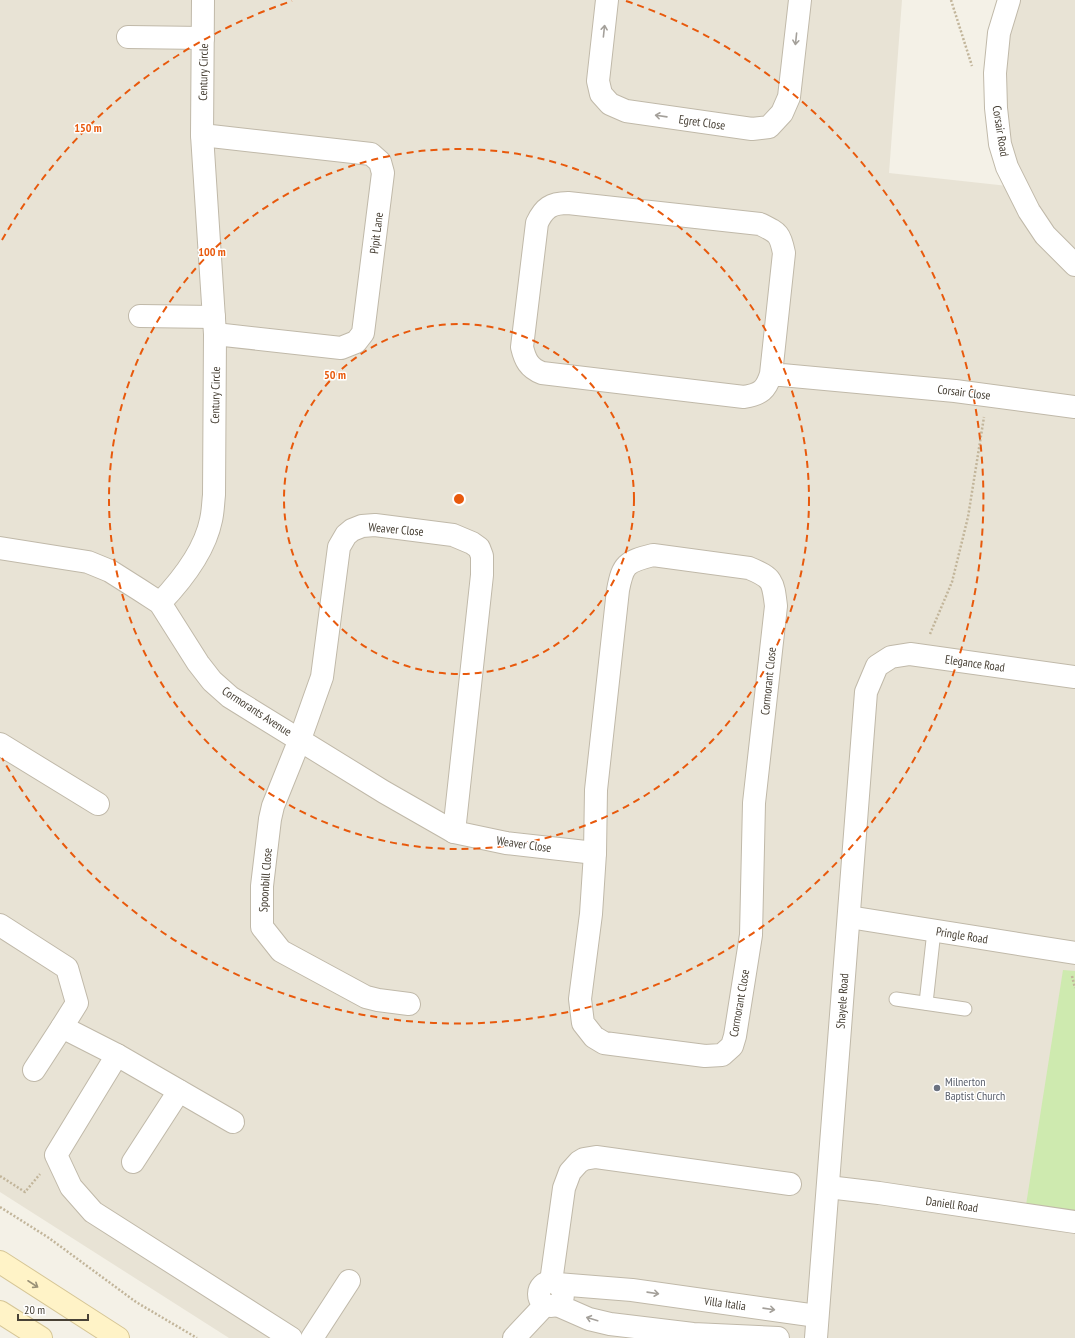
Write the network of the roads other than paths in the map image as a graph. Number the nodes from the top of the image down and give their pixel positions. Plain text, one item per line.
1 (203, 0) edge
2 (608, 0) edge
3 (800, 0) edge
4 (1009, 0) edge
5 (128, 37) dead end
6 (203, 38) junction
7 (202, 135) junction
8 (1075, 265) edge
9 (140, 316) dead end
10 (215, 325) junction
11 (771, 374) junction
12 (1075, 407) edge
13 (0, 548) edge
14 (160, 603) junction
15 (877, 666) joint
16 (1075, 677) edge
17 (300, 739) junction
18 (0, 744) edge
19 (98, 804) dead end
20 (454, 832) junction
21 (595, 853) junction
22 (849, 917) junction
23 (0, 925) edge
24 (934, 931) junction
25 (1075, 953) edge
26 (896, 998) dead end
27 (926, 1003) junction
28 (409, 1004) dead end
29 (966, 1009) dead end
30 (62, 1027) junction
31 (117, 1055) junction
32 (34, 1070) dead end
33 (179, 1091) junction
34 (233, 1122) dead end
35 (133, 1162) dead end
36 (790, 1184) dead end
37 (828, 1187) junction
38 (1075, 1222) edge
39 (0, 1262) edge
40 (349, 1281) dead end
41 (552, 1294) junction
42 (675, 1296) junction
43 (0, 1312) edge
44 (817, 1316) junction
45 (670, 1331) junction
46 (40, 1338) edge
47 (118, 1338) edge
48 (291, 1338) edge
49 (312, 1338) edge
50 (514, 1338) edge
51 (778, 1338) edge
52 (816, 1338) edge

1 - 6 street, Century Circle
3 -> 2 street, Egret Close
4 - 8 street, Corsair Road
5 - 6 street
6 - 7 street, Century Circle
7 - 10 street, Century Circle
7 - 10 street, Pipit Lane
9 - 10 street, Pipit Lane
10 - 14 street, Century Circle
11 - 11 street
11 - 12 street, Corsair Close
13 - 14 street
14 - 17 street, Cormorants Avenue
15 - 16 street, Elegance Road
15 - 22 street, Shayele Road
17 - 20 street, Weaver Close
17 - 20 street, Weaver Close
17 - 28 street, Spoonbill Close
18 - 19 street
20 - 21 street, Weaver Close
21 - 21 street, Cormorant Close
22 - 24 street, Pringle Road
22 - 37 street, Shayele Road
23 - 30 street
24 - 25 street, Pringle Road
24 - 27 lane
26 - 27 lane
27 - 29 lane
30 - 31 street
30 - 32 street
31 - 33 street
31 - 48 street
33 - 34 street
33 - 35 street
36 - 41 street
37 - 38 street, Daniell Road
37 - 44 street, Shayele Road
39 -> 47 main road
40 - 49 street
41 -> 42 street, Villa Italia
45 -> 41 street
41 - 50 street
42 -> 44 street, Villa Italia
42 - 45 street
43 - 46 main road
44 - 52 street, Shayele Road
45 - 51 street

